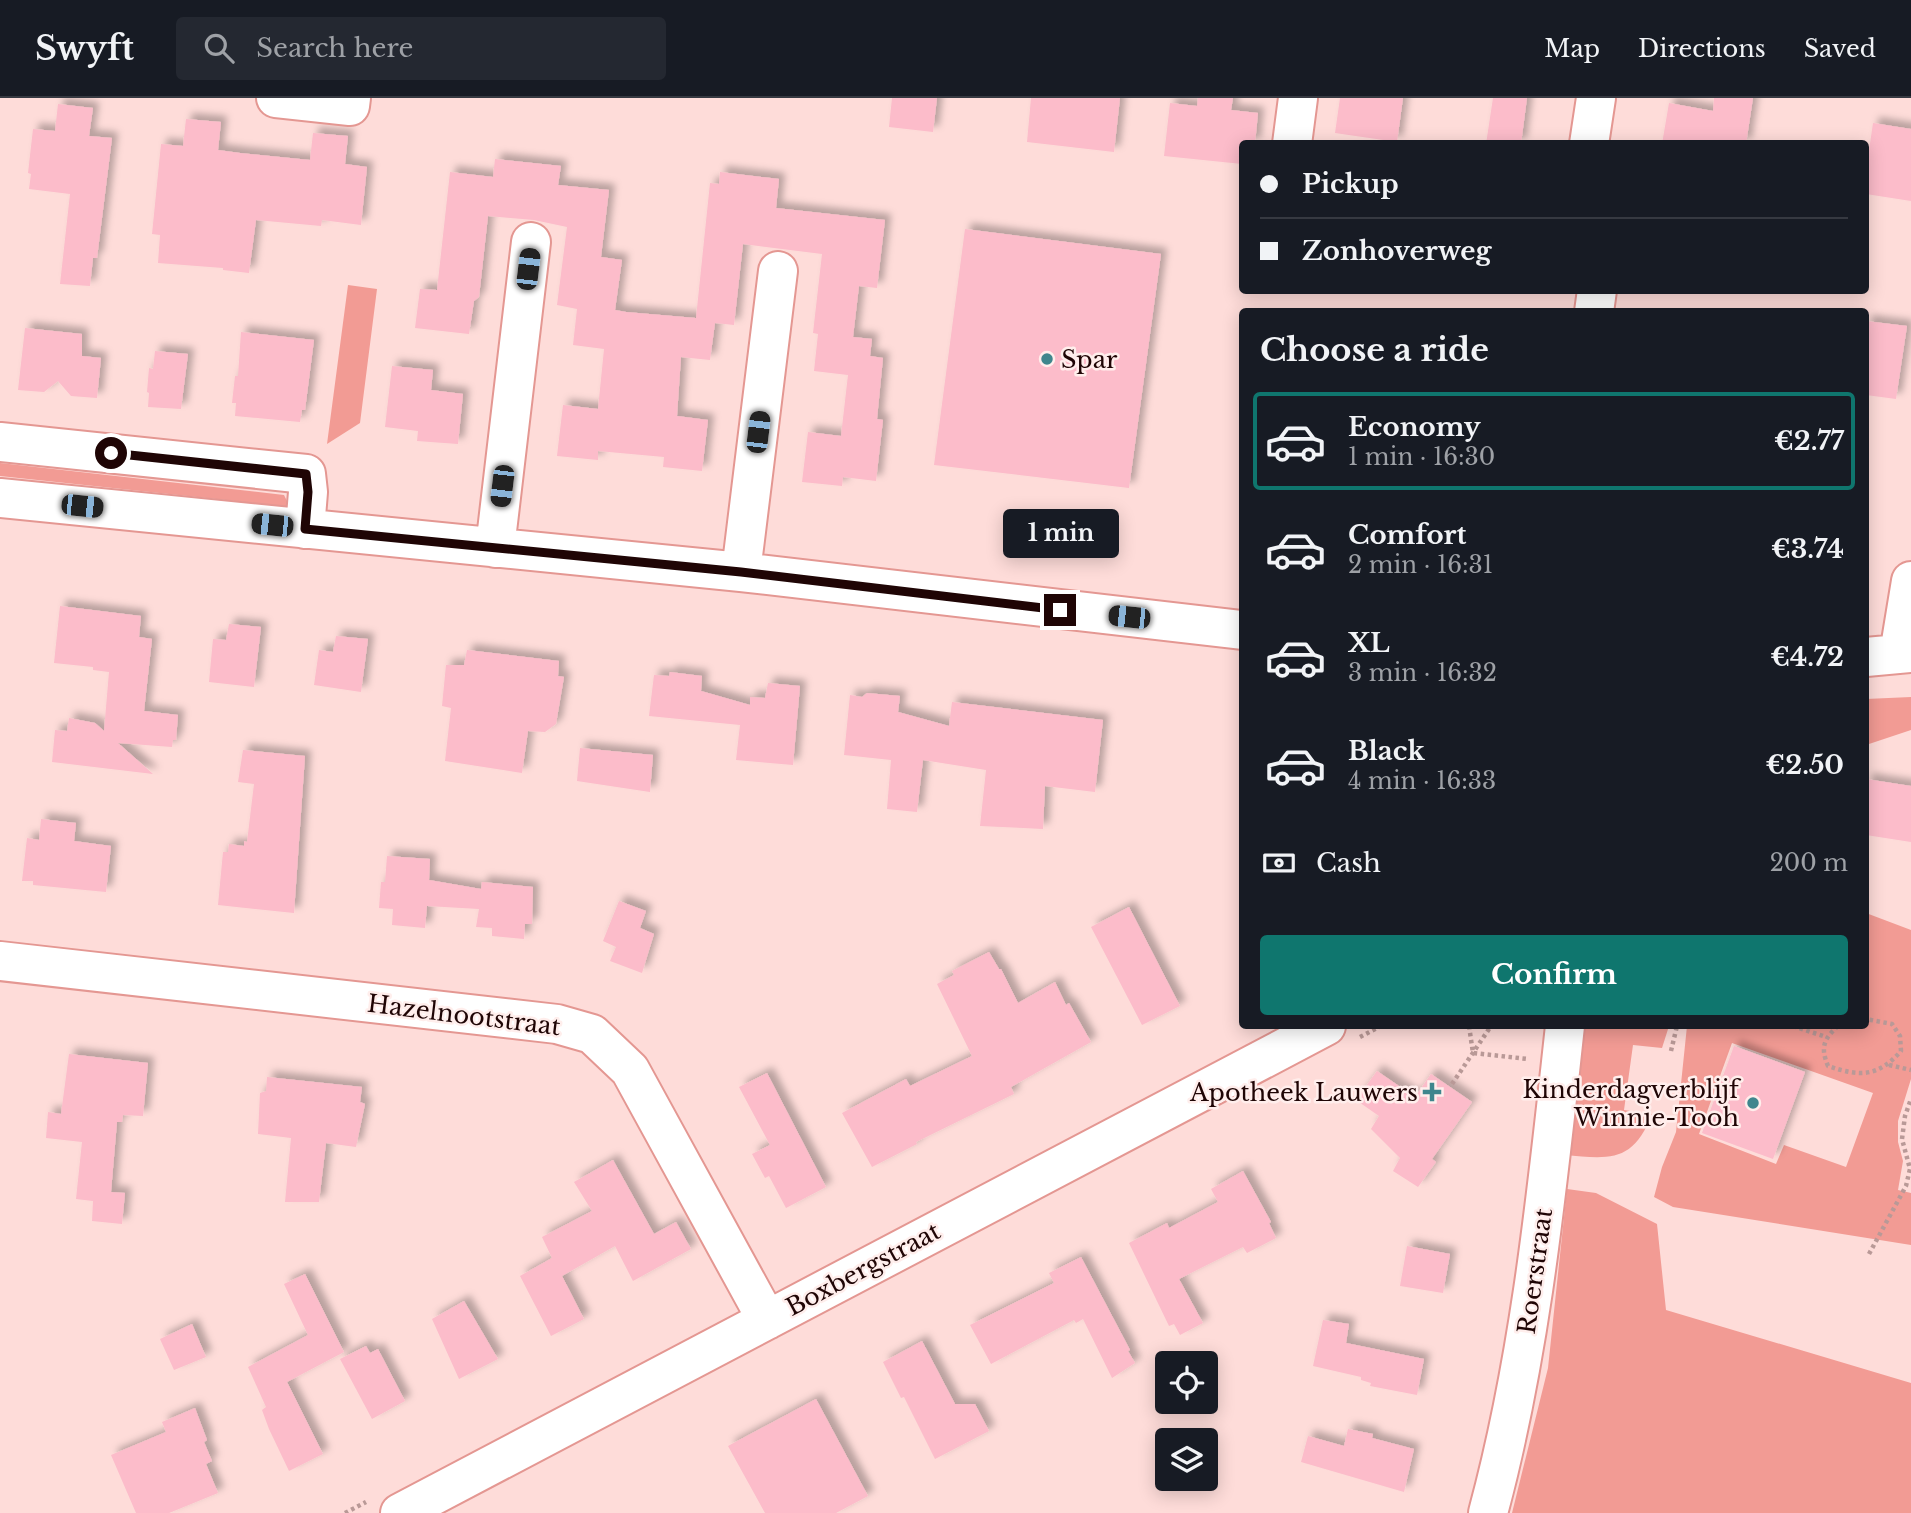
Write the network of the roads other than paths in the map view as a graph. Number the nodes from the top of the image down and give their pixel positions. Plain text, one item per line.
1 (276, 98) edge
2 (351, 98) edge
3 (1298, 98) edge
4 (1596, 98) edge
5 (1293, 140) edge
6 (1590, 140) edge
7 (531, 242) dead end
8 (778, 271) dead end
9 (0, 442) edge
10 (0, 498) edge
11 (305, 529) junction
12 (495, 548) junction
13 (741, 572) junction
14 (1911, 581) edge
15 (1239, 630) edge
16 (1892, 655) edge
17 (0, 961) edge
18 (1320, 1029) edge
19 (1565, 1029) edge
20 (767, 1320) junction
21 (400, 1513) edge
22 (1488, 1513) edge

1 - 2 street
3 - 5 street
4 - 6 street
7 - 12 street
8 - 13 street
9 - 11 street
10 - 11 street
11 - 12 street
12 - 13 street
13 - 15 street
14 - 16 street
17 - 20 street, Hazelnootstraat
18 - 20 street, Boxbergstraat
19 - 22 street, Roerstraat
20 - 21 street, Boxbergstraat

